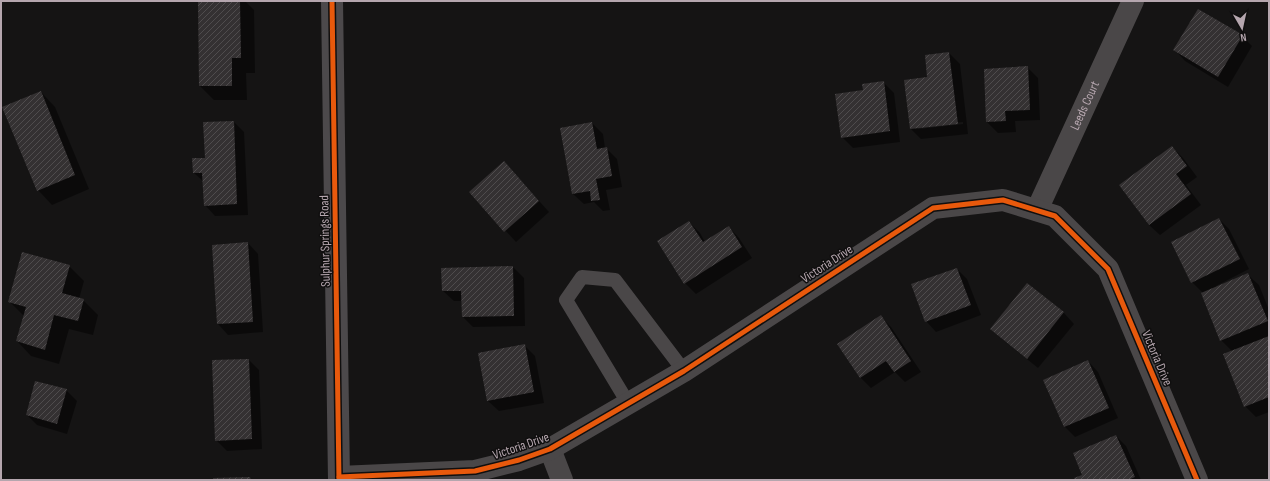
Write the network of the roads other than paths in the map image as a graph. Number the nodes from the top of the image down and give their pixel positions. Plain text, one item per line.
1 (332, 1) edge
2 (1134, 1) edge
3 (1037, 210) junction
4 (684, 371) junction
5 (628, 403) junction
6 (550, 449) junction
7 (339, 479) edge
8 (562, 480) edge
9 (1197, 480) edge

1 - 7 street, Sulphur Springs Road
2 - 3 street, Leeds Court
3 - 4 street, Victoria Drive
3 - 9 street, Victoria Drive
4 - 5 street, Victoria Drive
4 - 5 lane
5 - 6 street, Victoria Drive
6 - 7 street, Victoria Drive
6 - 8 street

